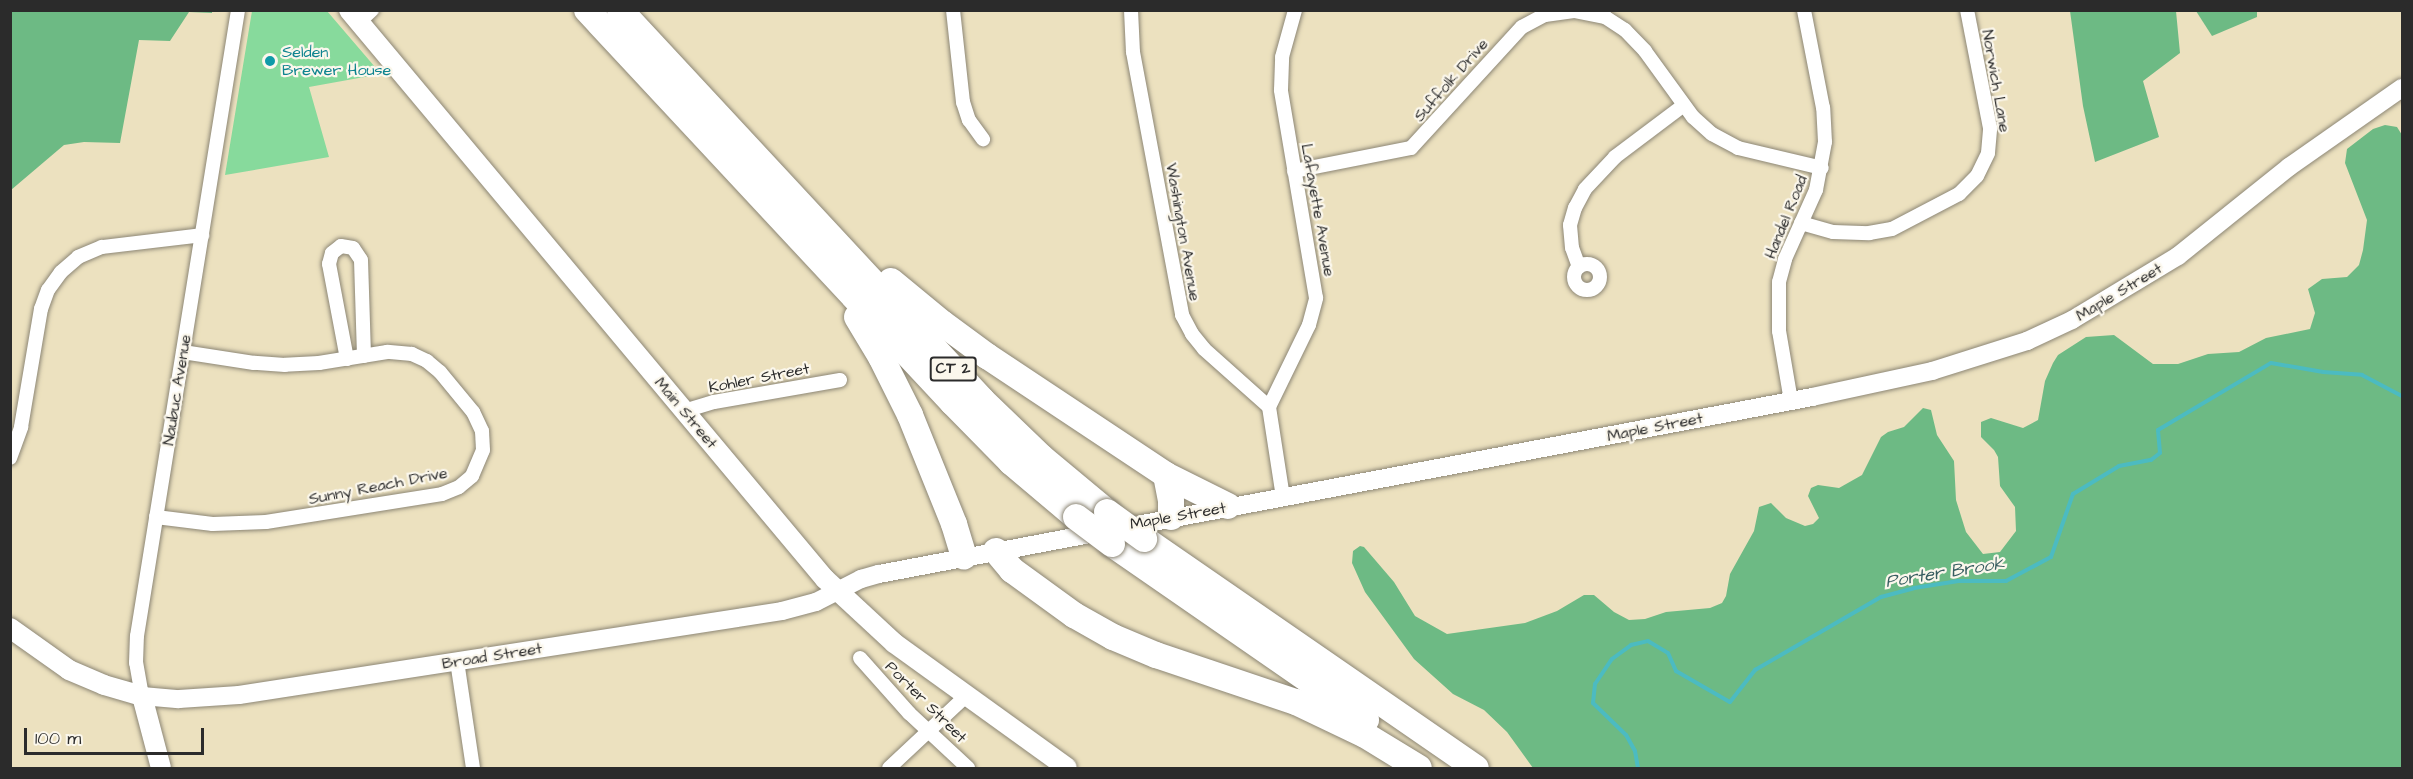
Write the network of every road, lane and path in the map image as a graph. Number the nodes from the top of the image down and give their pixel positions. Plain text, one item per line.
1 (238, 10) edge
2 (587, 10) edge
3 (620, 10) edge
4 (953, 10) edge
5 (1131, 10) edge
6 (1295, 10) edge
7 (1804, 10) edge
8 (1967, 10) edge
9 (360, 14) edge
10 (2403, 88) edge
11 (1684, 105) junction
12 (983, 139) dead end
13 (1822, 168) junction
14 (1294, 171) junction
15 (809, 214) junction
16 (1801, 223) junction
17 (202, 236) junction
18 (1579, 267) dead end
19 (829, 271) junction
20 (183, 352) junction
21 (364, 356) junction
22 (347, 359) junction
23 (840, 380) dead end
24 (1791, 401) junction
25 (1269, 407) junction
26 (684, 411) junction
27 (10, 458) edge
28 (1166, 475) junction
29 (1283, 496) junction
30 (1227, 507) junction
31 (1171, 517) junction
32 (156, 518) junction
33 (996, 550) junction
34 (964, 557) junction
35 (838, 592) junction
36 (10, 628) edge
37 (860, 658) dead end
38 (457, 661) junction
39 (142, 696) junction
40 (966, 696) junction
41 (929, 731) junction
42 (161, 768) edge
43 (473, 768) edge
44 (889, 768) edge
45 (968, 768) edge
46 (1067, 768) edge
47 (1419, 768) edge
48 (1436, 768) edge
49 (1476, 768) edge

1 - 17 street, Naubuc Avenue
2 - 19 highway, CT 2
3 - 15 highway, CT 2
4 - 12 street
5 - 25 street, Washington Avenue
6 - 14 street, Lafayette Avenue
7 - 13 street, Handel Road
8 - 16 street, Norwich Lane
9 - 26 main road, Main Street
10 - 24 street, Maple Street
11 - 13 street, Suffolk Drive
11 - 14 street, Suffolk Drive
11 - 18 street
13 - 16 street, Handel Road
14 - 25 street, Lafayette Avenue
15 - 28 highway
15 - 49 highway, CT 2, bridge
16 - 24 street, Handel Road
17 - 20 street, Naubuc Avenue
17 - 27 street
19 - 34 highway
19 - 48 highway, CT 2, bridge
20 - 22 street, Sunny Reach Drive
20 - 32 street, Naubuc Avenue
21 - 22 street, Sunny Reach Drive
21 - 22 street
21 - 32 street, Sunny Reach Drive
23 - 26 street, Kohler Street
24 - 29 street, Maple Street
25 - 29 street
26 - 35 main road, Main Street
28 - 30 highway
28 - 31 highway
29 - 30 street, Maple Street
30 - 31 street, Maple Street
31 - 33 street, Maple Street
32 - 39 street, Naubuc Avenue
33 - 34 street, Maple Street
33 - 47 highway
34 - 35 street, Maple Street
35 - 38 street, Broad Street
35 - 40 main road, Main Street
36 - 39 main road
37 - 41 street, Porter Street
38 - 39 street, Broad Street
38 - 43 street
39 - 42 main road, Naubuc Avenue
40 - 41 street
40 - 46 main road, Main Street
41 - 44 street
41 - 45 street, Porter Street

